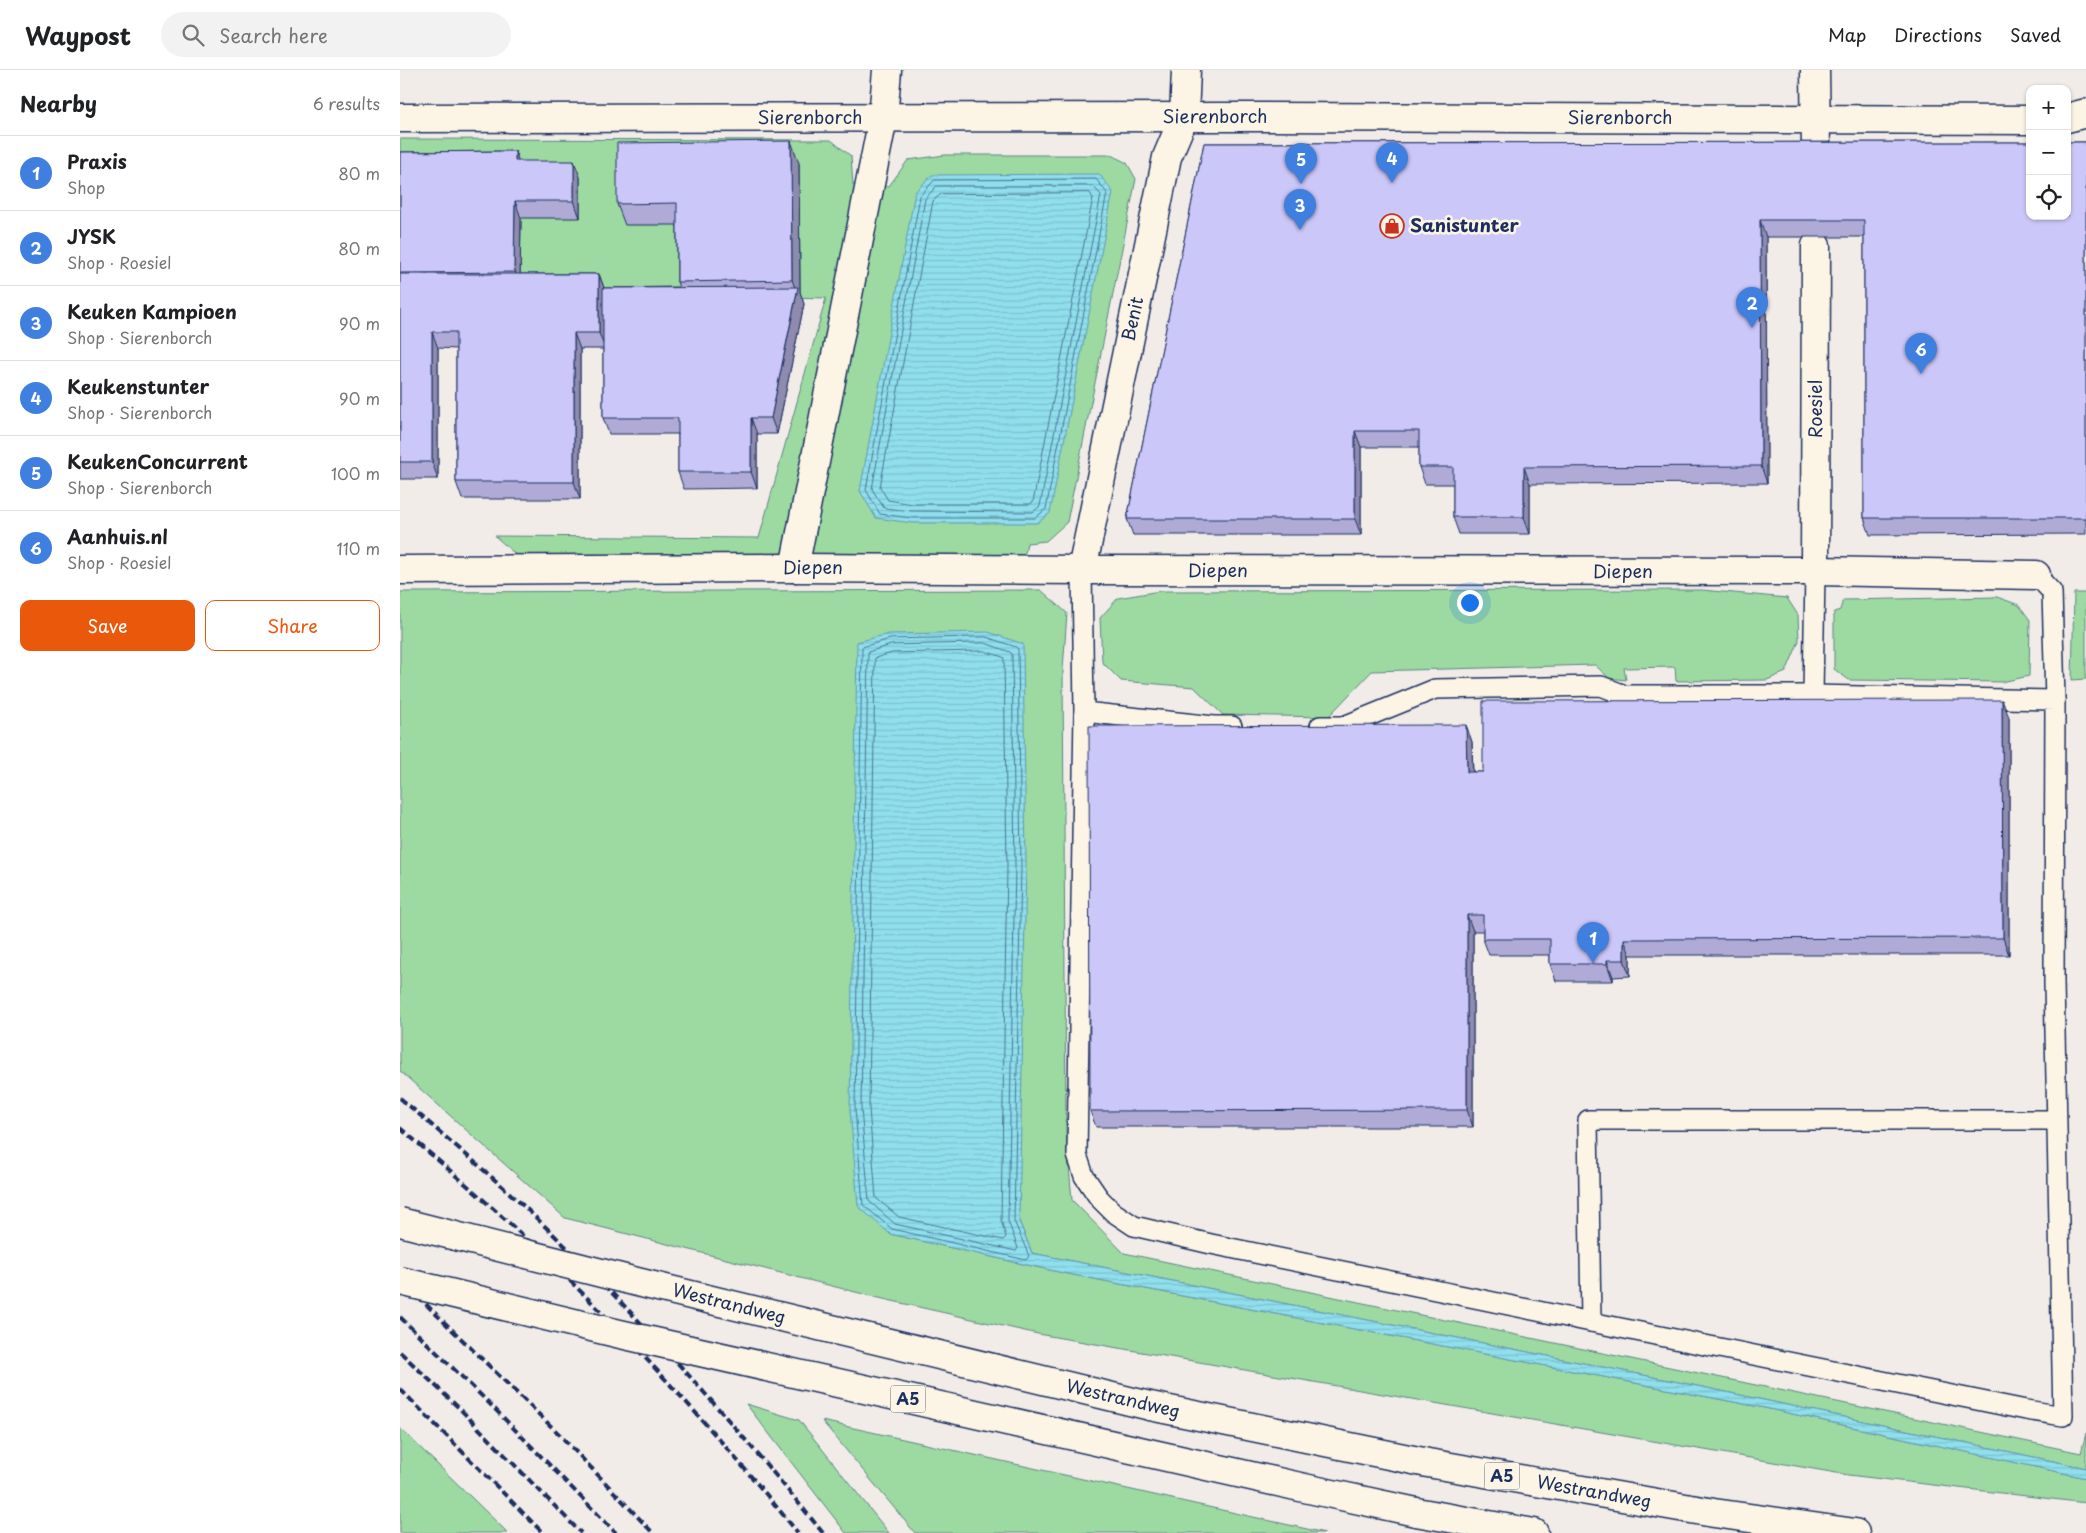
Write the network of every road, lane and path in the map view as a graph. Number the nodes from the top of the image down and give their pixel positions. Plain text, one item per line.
1 (887, 70) edge
2 (1186, 70) edge
3 (1815, 70) edge
4 (2086, 113) edge
5 (1184, 117) junction
6 (2071, 117) edge
7 (400, 118) edge
8 (883, 118) junction
9 (1816, 119) junction
10 (2026, 120) edge
11 (1816, 151) edge
12 (1816, 246) dead end
13 (794, 568) junction
14 (400, 570) edge
15 (1082, 570) junction
16 (1815, 571) junction
17 (2036, 575) joint
18 (1813, 695) junction
19 (2055, 700) junction
20 (1084, 712) junction
21 (1251, 726) edge
22 (1307, 726) edge
23 (2056, 1120) junction
24 (400, 1222) edge
25 (400, 1281) edge
26 (1591, 1322) junction
27 (1534, 1533) edge
28 (1855, 1533) edge

1 - 8 main road
2 - 5 main road, Benit
3 - 9 main road
4 - 6 main road
5 - 8 main road, Sierenborch
5 - 9 main road, Sierenborch
5 - 15 main road, Benit
7 - 8 main road, Sierenborch
8 - 13 main road
9 - 10 main road, Sierenborch
9 - 11 main road
12 - 16 main road, Roesiel
13 - 14 main road, Diepen
13 - 15 main road, Diepen
15 - 16 main road, Diepen
15 - 20 lane
16 - 17 main road, Diepen
16 - 18 lane
17 - 19 lane
18 - 19 lane
18 - 22 lane
19 - 23 lane
20 - 21 lane
20 - 26 lane
23 - 26 lane
23 - 26 lane
24 - 28 main road, Westrandweg / A5, bridge
25 - 27 main road, A5, bridge

